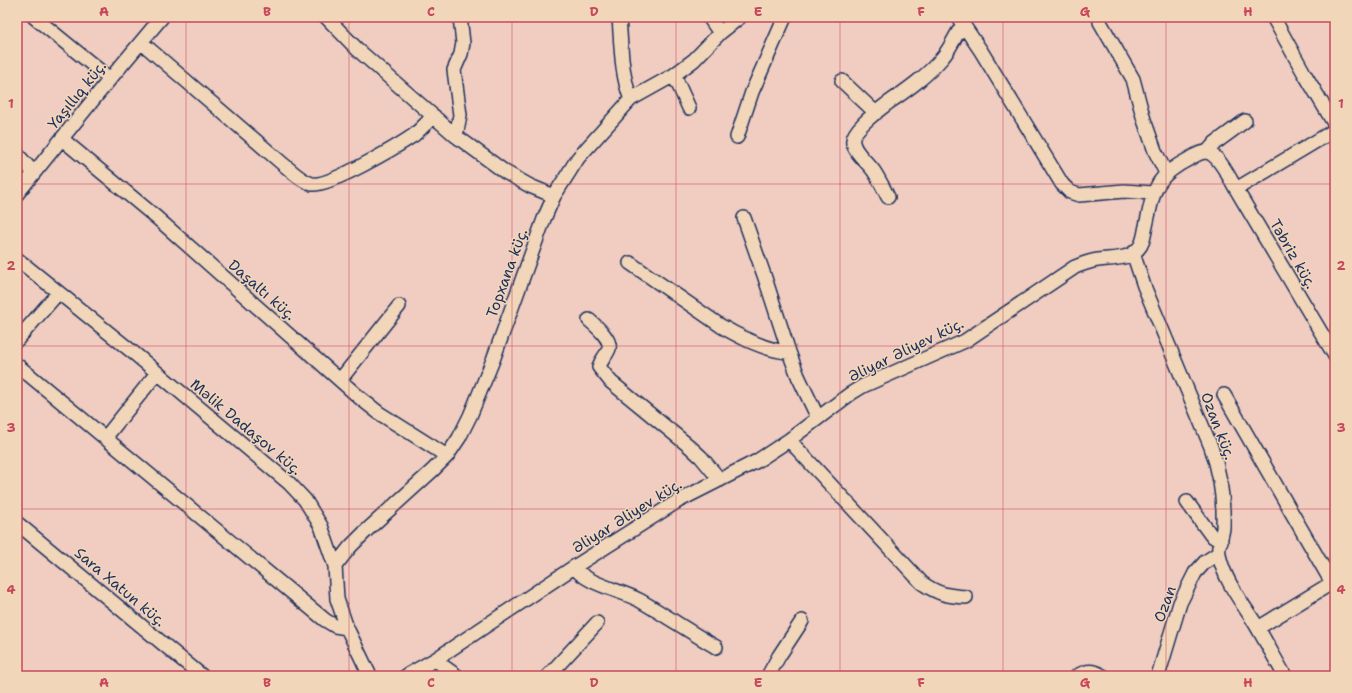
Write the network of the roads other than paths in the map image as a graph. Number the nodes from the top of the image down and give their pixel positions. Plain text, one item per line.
1 (34, 17) edge
2 (162, 17) edge
3 (326, 17) edge
4 (619, 17) edge
5 (709, 17) edge
6 (740, 17) edge
7 (785, 17) edge
8 (1273, 17) edge
9 (460, 18) edge
10 (961, 21) edge
11 (1100, 22) dead end
12 (720, 33) junction
13 (141, 42) junction
14 (674, 75) junction
15 (110, 79) junction
16 (842, 81) dead end
17 (631, 99) junction
18 (689, 108) dead end
19 (876, 113) junction
20 (434, 116) junction
21 (1244, 120) dead end
22 (1335, 125) edge
23 (1335, 130) edge
24 (456, 136) junction
25 (737, 137) dead end
26 (62, 139) junction
27 (1207, 152) junction
28 (17, 154) edge
29 (34, 173) junction
30 (1166, 173) junction
31 (1236, 188) junction
32 (1153, 193) junction
33 (17, 194) edge
34 (554, 196) junction
35 (888, 197) dead end
36 (744, 218) dead end
37 (1133, 253) junction
38 (17, 260) edge
39 (630, 263) dead end
40 (58, 293) junction
41 (399, 306) dead end
42 (589, 320) dead end
43 (17, 340) edge
44 (788, 352) junction
45 (1335, 356) edge
46 (17, 365) edge
47 (157, 373) junction
48 (340, 380) junction
49 (1224, 395) dead end
50 (818, 418) junction
51 (106, 438) junction
52 (789, 440) junction
53 (447, 456) junction
54 (720, 480) junction
55 (1187, 502) dead end
56 (17, 523) edge
57 (1220, 547) junction
58 (335, 566) junction
59 (574, 567) junction
60 (1334, 584) edge
61 (966, 597) dead end
62 (802, 621) dead end
63 (597, 623) dead end
64 (347, 628) junction
65 (1258, 628) junction
66 (716, 647) dead end
67 (436, 659) junction
68 (202, 676) edge
69 (370, 676) edge
70 (406, 676) edge
71 (457, 676) edge
72 (548, 676) edge
73 (768, 676) edge
74 (1077, 676) edge
75 (1103, 676) edge
76 (1158, 676) edge
77 (1285, 676) edge

1 - 15 street
2 - 13 street, Yaşıllıq küç.
3 - 20 street
4 - 17 street
5 - 12 street
6 - 12 street, Topxana küç.
7 - 25 street
8 - 22 street
9 - 24 street
10 - 19 street
10 - 32 street
11 - 30 street
12 - 14 street, Topxana küç.
13 - 15 street, Yaşıllıq küç.
13 - 20 street
14 - 17 street, Topxana küç.
14 - 18 street
15 - 26 street, Yaşıllıq küç.
16 - 19 street
17 - 34 street, Topxana küç.
19 - 35 street
20 - 24 street
21 - 27 street
23 - 31 street
24 - 34 street
26 - 29 street, Yaşıllıq küç.
26 - 48 street, Daşaltı küç.
27 - 30 street
27 - 31 street
28 - 29 street
29 - 33 street, Yaşıllıq küç.
30 - 32 street
31 - 45 street, Təbriz küç.
32 - 37 street
34 - 53 street, Topxana küç.
36 - 44 street
37 - 50 street, Əliyar Əliyev küç.
37 - 57 street, Ozan küç.
38 - 40 street, Məlik Dadaşov küç.
39 - 44 street
40 - 43 street
40 - 47 street, Məlik Dadaşov küç.
41 - 48 street
42 - 54 street
44 - 50 street
46 - 51 street
47 - 51 street
47 - 58 street, Məlik Dadaşov küç.
48 - 53 street, Daşaltı küç.
49 - 60 street
50 - 52 street, Əliyar Əliyev küç.
51 - 64 street
52 - 54 street, Əliyar Əliyev küç.
52 - 61 street
53 - 58 street, Topxana küç.
54 - 59 street, Əliyar Əliyev küç.
55 - 57 street
56 - 68 street, Sara Xatun küç.
57 - 65 street, Ozan küç.
57 - 76 street, Ozan
58 - 64 street, Məlik Dadaşov küç.
59 - 66 street
59 - 67 street, Əliyar Əliyev küç.
60 - 65 street
62 - 73 street
63 - 72 street
64 - 69 street, Məlik Dadaşov küç.
65 - 77 street, Ozan küç.
67 - 70 street, Əliyar Əliyev küç.
67 - 71 street
74 - 75 street

